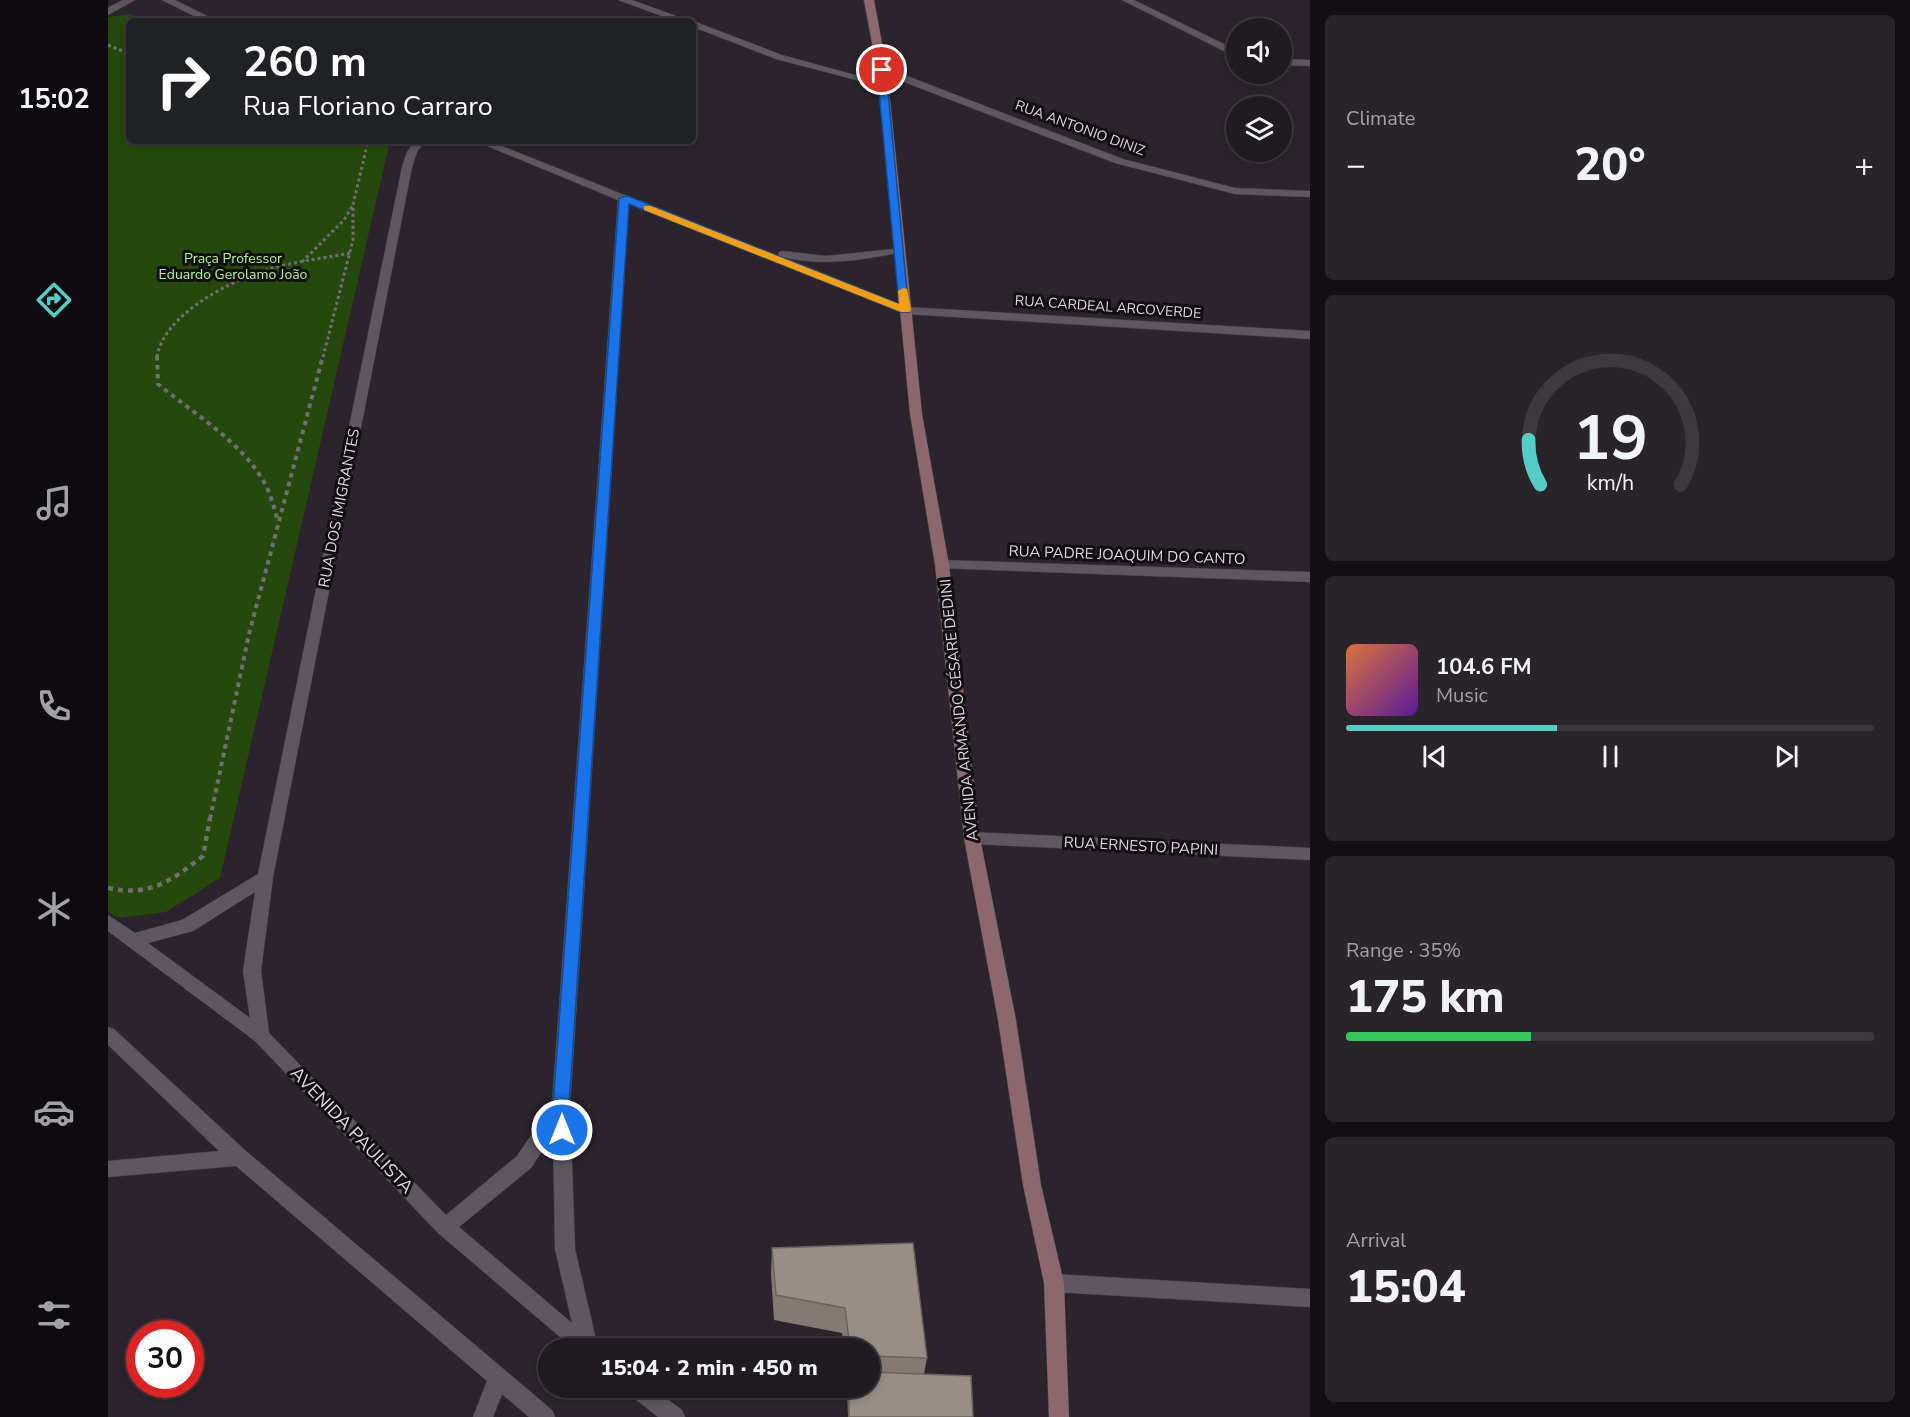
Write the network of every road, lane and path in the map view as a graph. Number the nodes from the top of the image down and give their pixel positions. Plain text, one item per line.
1 (130, 0) edge
2 (167, 0) edge
3 (623, 0) edge
4 (869, 0) edge
5 (1127, 0) edge
6 (108, 12) edge
7 (206, 18) edge
8 (668, 18) edge
9 (696, 25) edge
10 (108, 45) edge
11 (1226, 49) edge
12 (126, 53) edge
13 (1292, 62) edge
14 (1310, 63) edge
15 (882, 70) junction
16 (883, 84) junction
17 (367, 144) edge
18 (418, 144) edge
19 (490, 144) edge
20 (1310, 194) edge
21 (624, 198) junction
22 (353, 205) junction
23 (693, 227) junction
24 (899, 250) junction
25 (350, 253) junction
26 (302, 263) junction
27 (905, 310) junction
28 (1310, 335) edge
29 (278, 522) junction
30 (942, 565) junction
31 (1310, 577) edge
32 (972, 838) junction
33 (1310, 854) edge
34 (265, 877) junction
35 (108, 888) edge
36 (108, 922) edge
37 (132, 940) junction
38 (108, 1036) edge
39 (261, 1036) junction
40 (561, 1106) junction
41 (239, 1157) junction
42 (108, 1169) edge
43 (446, 1227) junction
44 (1054, 1282) junction
45 (1310, 1298) edge
46 (576, 1338) edge
47 (586, 1338) edge
48 (498, 1379) junction
49 (650, 1398) edge
50 (483, 1417) edge
51 (545, 1417) edge
52 (675, 1417) edge
53 (1059, 1417) edge

1 - 6 street
2 - 7 street
3 - 8 street
4 - 15 street, AVENIDA ARMANDO CÉSARE DEDINI
5 - 11 street
9 - 16 street
10 - 12 path
13 - 14 street
15 - 16 street, AVENIDA ARMANDO CÉSARE DEDINI
15 - 20 street, RUA ANTONIO DINIZ
16 - 24 street, AVENIDA ARMANDO CÉSARE DEDINI
17 - 22 path
18 - 34 street, RUA DOS IMIGRANTES
19 - 21 street
21 - 23 street
21 - 40 street
22 - 25 path
22 - 26 path
23 - 24 street
23 - 27 street, RUA CARDEAL ARCOVERDE
24 - 27 street, AVENIDA ARMANDO CÉSARE DEDINI
25 - 26 path
25 - 29 path
26 - 29 path
27 - 28 street, RUA CARDEAL ARCOVERDE
27 - 30 street, AVENIDA ARMANDO CÉSARE DEDINI
29 - 35 path
30 - 31 street, RUA PADRE JOAQUIM DO CANTO
30 - 32 street, AVENIDA ARMANDO CÉSARE DEDINI
32 - 33 street, RUA ERNESTO PAPINI
32 - 44 street, AVENIDA ARMANDO CÉSARE DEDINI
34 - 37 street
34 - 39 street, RUA DOS IMIGRANTES
36 - 37 street, AVENIDA PAULISTA
37 - 39 street, AVENIDA PAULISTA
38 - 41 street
39 - 43 street, AVENIDA PAULISTA
40 - 43 street
40 - 47 street
41 - 42 street
41 - 48 street
43 - 46 street, AVENIDA PAULISTA
44 - 45 street
44 - 53 street, AVENIDA ARMANDO CÉSARE DEDINI
48 - 50 street
48 - 51 street
49 - 52 street

